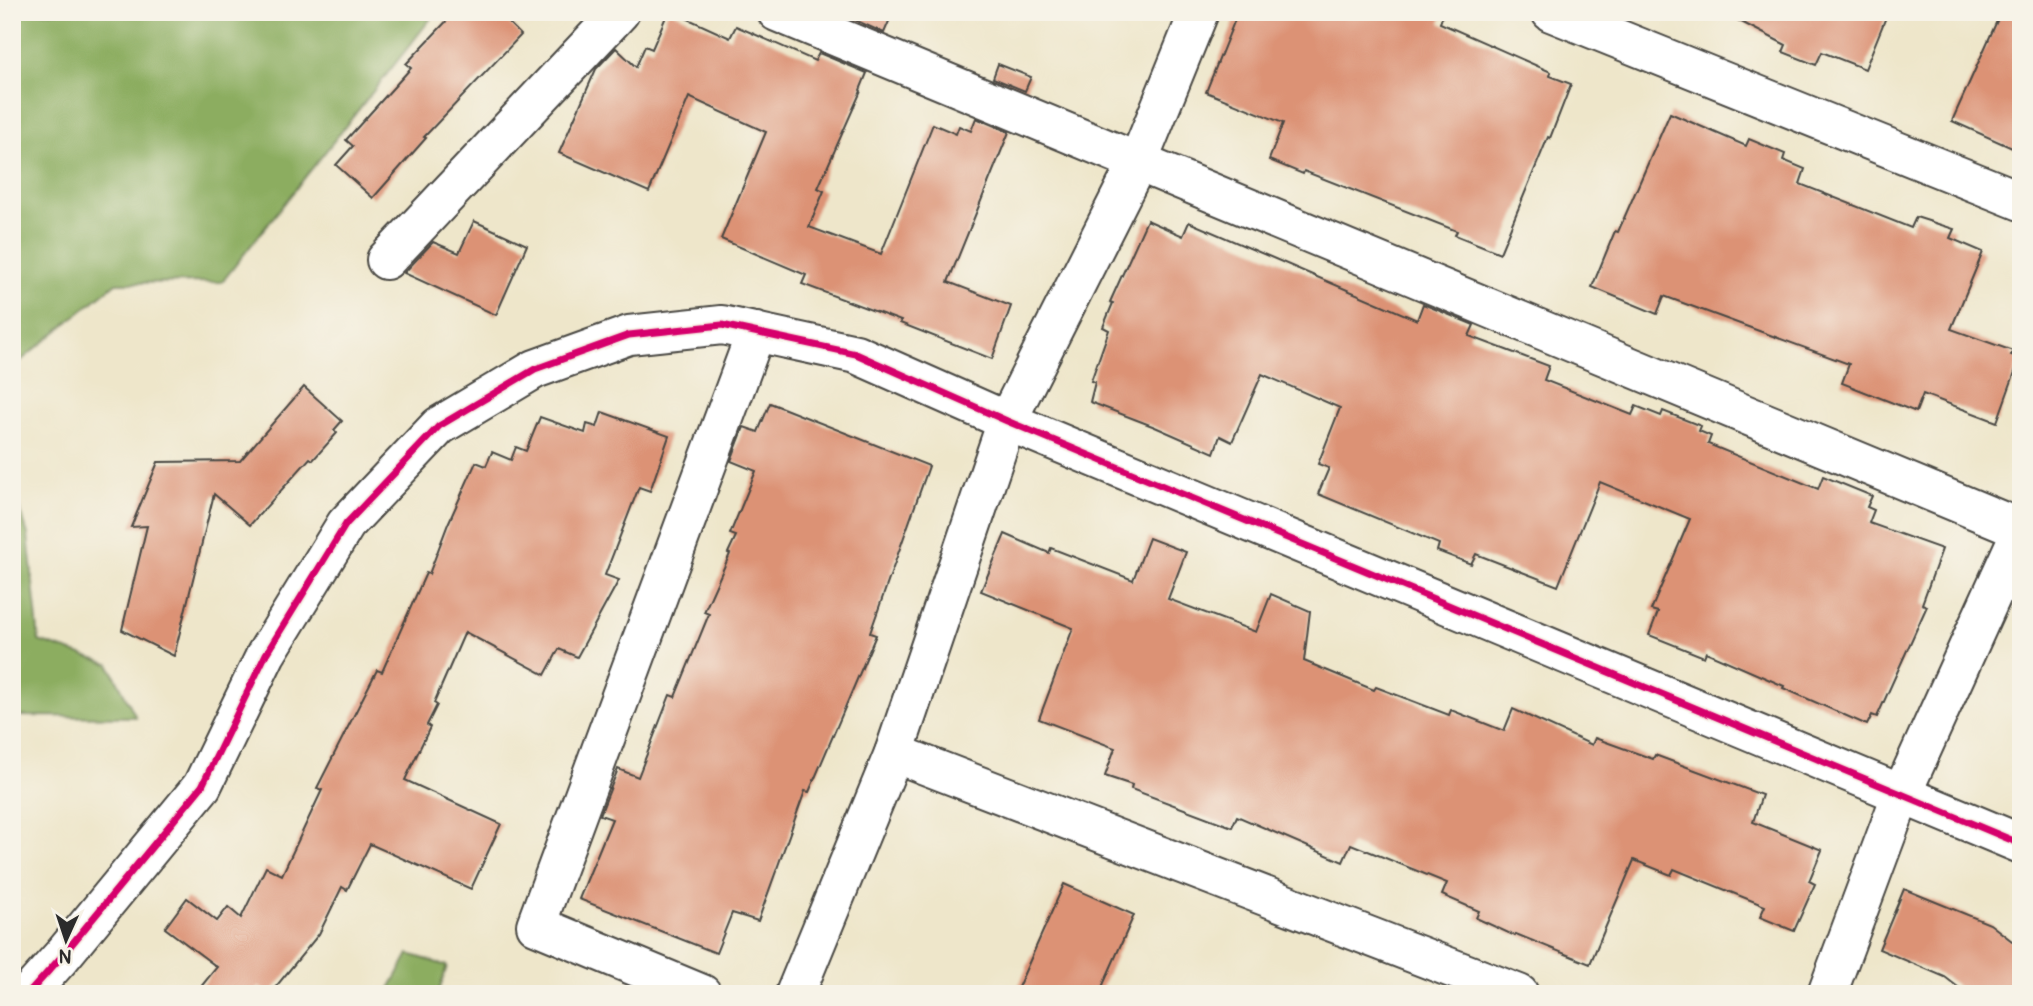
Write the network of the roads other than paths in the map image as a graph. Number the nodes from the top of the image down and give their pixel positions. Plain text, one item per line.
1 (620, 12) edge
2 (778, 12) edge
3 (1199, 12) edge
4 (1551, 12) edge
5 (1138, 162) junction
6 (2021, 201) edge
7 (386, 260) dead end
8 (756, 332) junction
9 (1007, 421) junction
10 (2021, 530) edge
11 (894, 753) junction
12 (1902, 793) junction
13 (2021, 844) edge
14 (28, 994) edge
15 (702, 994) edge
16 (795, 994) edge
17 (1519, 994) edge
18 (1827, 994) edge

1 - 7 street
2 - 5 street
3 - 5 street
4 - 6 street
5 - 9 street
5 - 10 street
8 - 9 street
8 - 14 street
8 - 15 street
9 - 11 street
9 - 12 street
10 - 12 street
11 - 16 street
11 - 17 street
12 - 13 street
12 - 18 street

